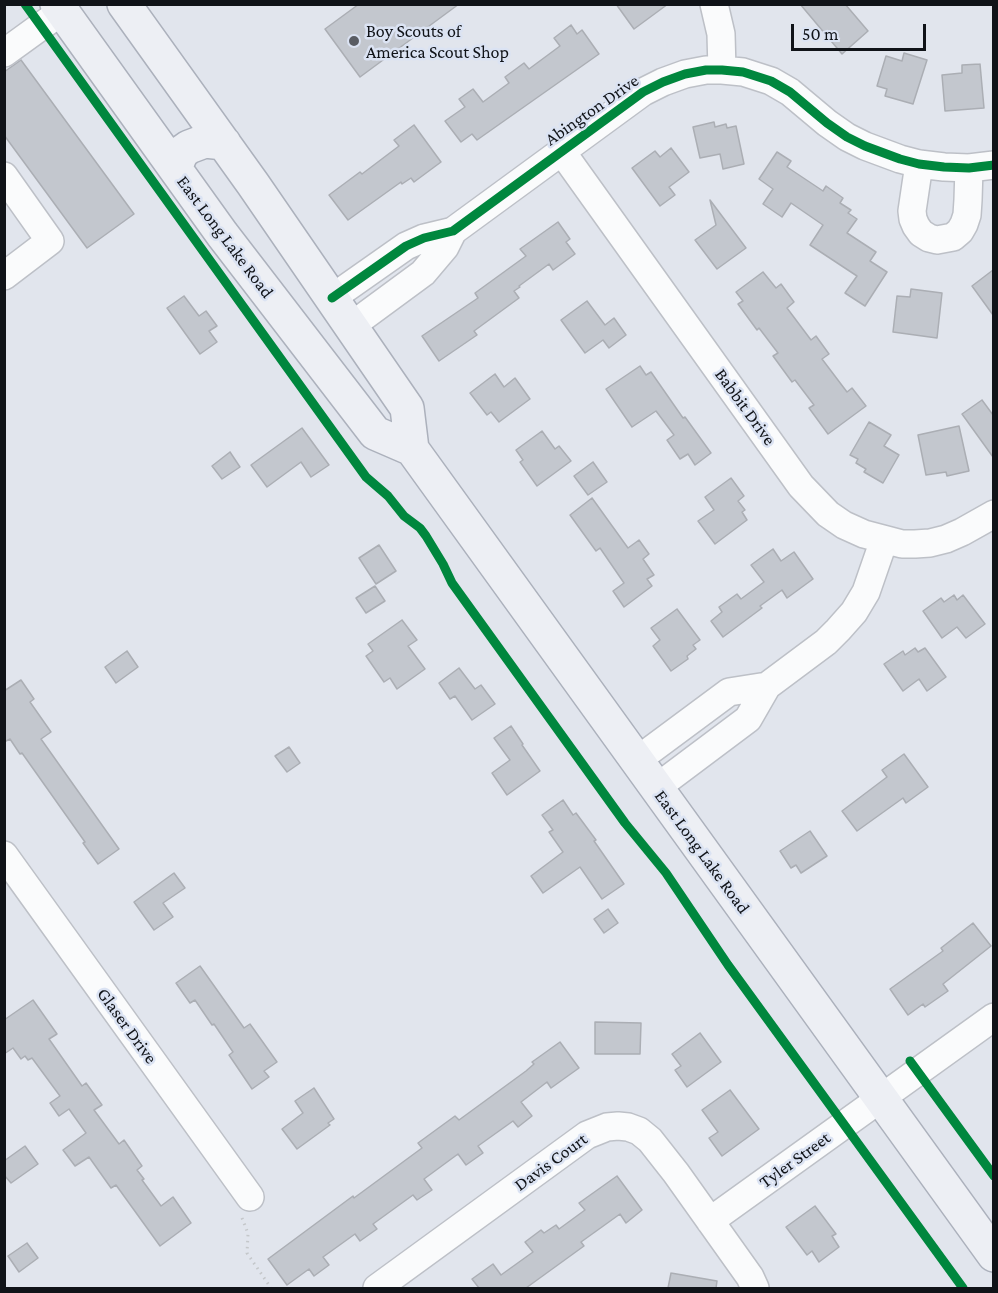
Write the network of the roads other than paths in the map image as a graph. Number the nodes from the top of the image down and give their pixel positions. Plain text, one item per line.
1 (124, 4) edge
2 (714, 4) edge
3 (59, 8) edge
4 (4, 53) edge
5 (162, 57) junction
6 (722, 70) junction
7 (109, 78) junction
8 (224, 143) junction
9 (562, 152) junction
10 (919, 164) junction
11 (981, 166) edge
12 (175, 168) junction
13 (4, 176) edge
14 (453, 231) junction
15 (4, 276) edge
16 (332, 298) junction
17 (351, 326) junction
18 (378, 366) junction
19 (337, 384) junction
20 (412, 449) junction
21 (993, 514) edge
22 (884, 540) junction
23 (767, 686) junction
24 (636, 761) junction
25 (656, 788) junction
26 (4, 855) edge
27 (993, 1017) edge
28 (880, 1098) junction
29 (251, 1196) road end
30 (710, 1221) junction
31 (993, 1255) edge
32 (377, 1288) edge
33 (755, 1288) edge

1 - 5 main road, East Long Lake Road
2 - 6 street
3 - 4 street
3 - 7 main road, East Long Lake Road
5 - 7 main road
5 - 8 main road, East Long Lake Road
6 - 9 street, Abington Drive
6 - 10 street, Abington Drive
7 - 12 main road, East Long Lake Road
8 - 12 main road
8 - 16 main road, East Long Lake Road
9 - 14 street, Abington Drive
9 - 22 street, Babbit Drive
10 - 11 street, Abington Drive
10 - 11 street, Abington Drive
12 - 19 main road, East Long Lake Road
13 - 15 street
14 - 16 street, Abington Drive
14 - 17 street, Abington Drive
16 - 17 main road, East Long Lake Road
17 - 18 main road, East Long Lake Road
18 - 19 main road
18 - 20 main road, East Long Lake Road
19 - 20 main road, East Long Lake Road
20 - 24 main road, East Long Lake Road
21 - 22 street, Babbit Drive
22 - 23 street
23 - 24 street
23 - 25 street
24 - 25 main road, East Long Lake Road
25 - 28 main road, East Long Lake Road
26 - 29 street, Glaser Drive
27 - 28 street, Tyler Street
28 - 30 street, Tyler Street
28 - 31 main road, East Long Lake Road
30 - 32 street, Davis Court
30 - 33 street, Davis Court

